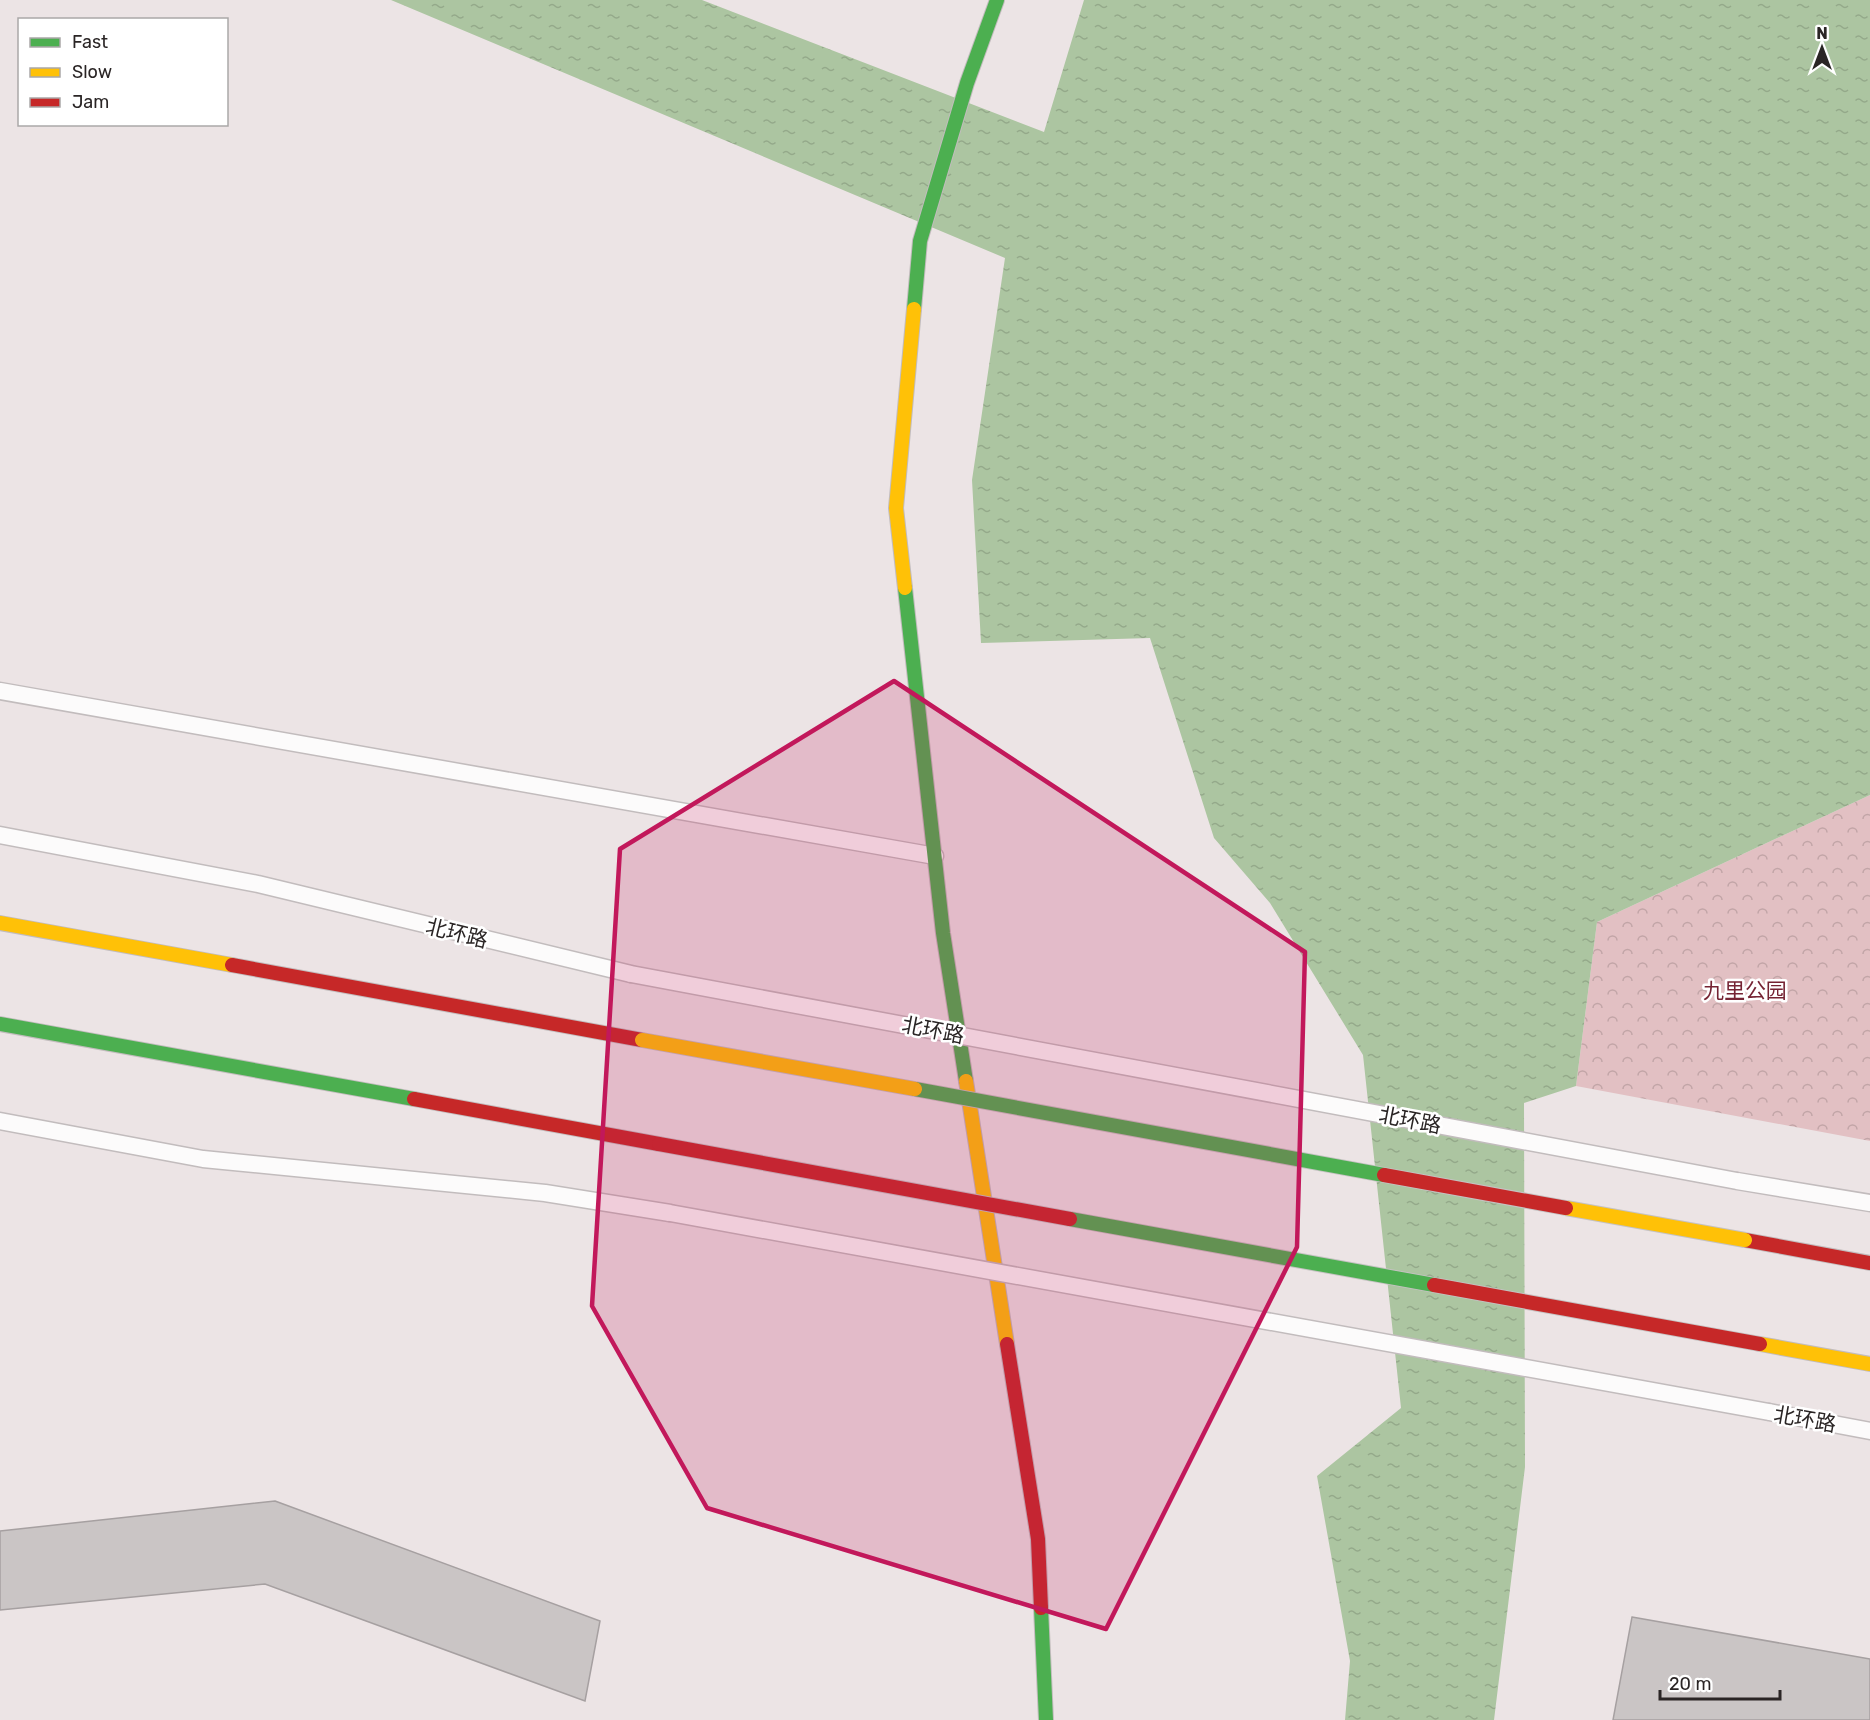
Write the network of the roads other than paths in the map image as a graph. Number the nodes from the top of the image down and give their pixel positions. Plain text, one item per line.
1 (997, 0) edge
2 (0, 691) edge
3 (0, 835) edge
4 (935, 856) junction
5 (0, 923) edge
6 (0, 1024) edge
7 (0, 1121) edge
8 (1870, 1203) edge
9 (1870, 1263) edge
10 (1870, 1364) edge
11 (1870, 1431) edge
12 (1046, 1720) edge

1 - 4 main road
2 - 4 lane
3 - 8 lane, 北环路, bridge
4 - 12 main road
5 - 9 main road, bridge
6 - 10 main road, bridge
7 - 11 lane, 北环路, bridge

